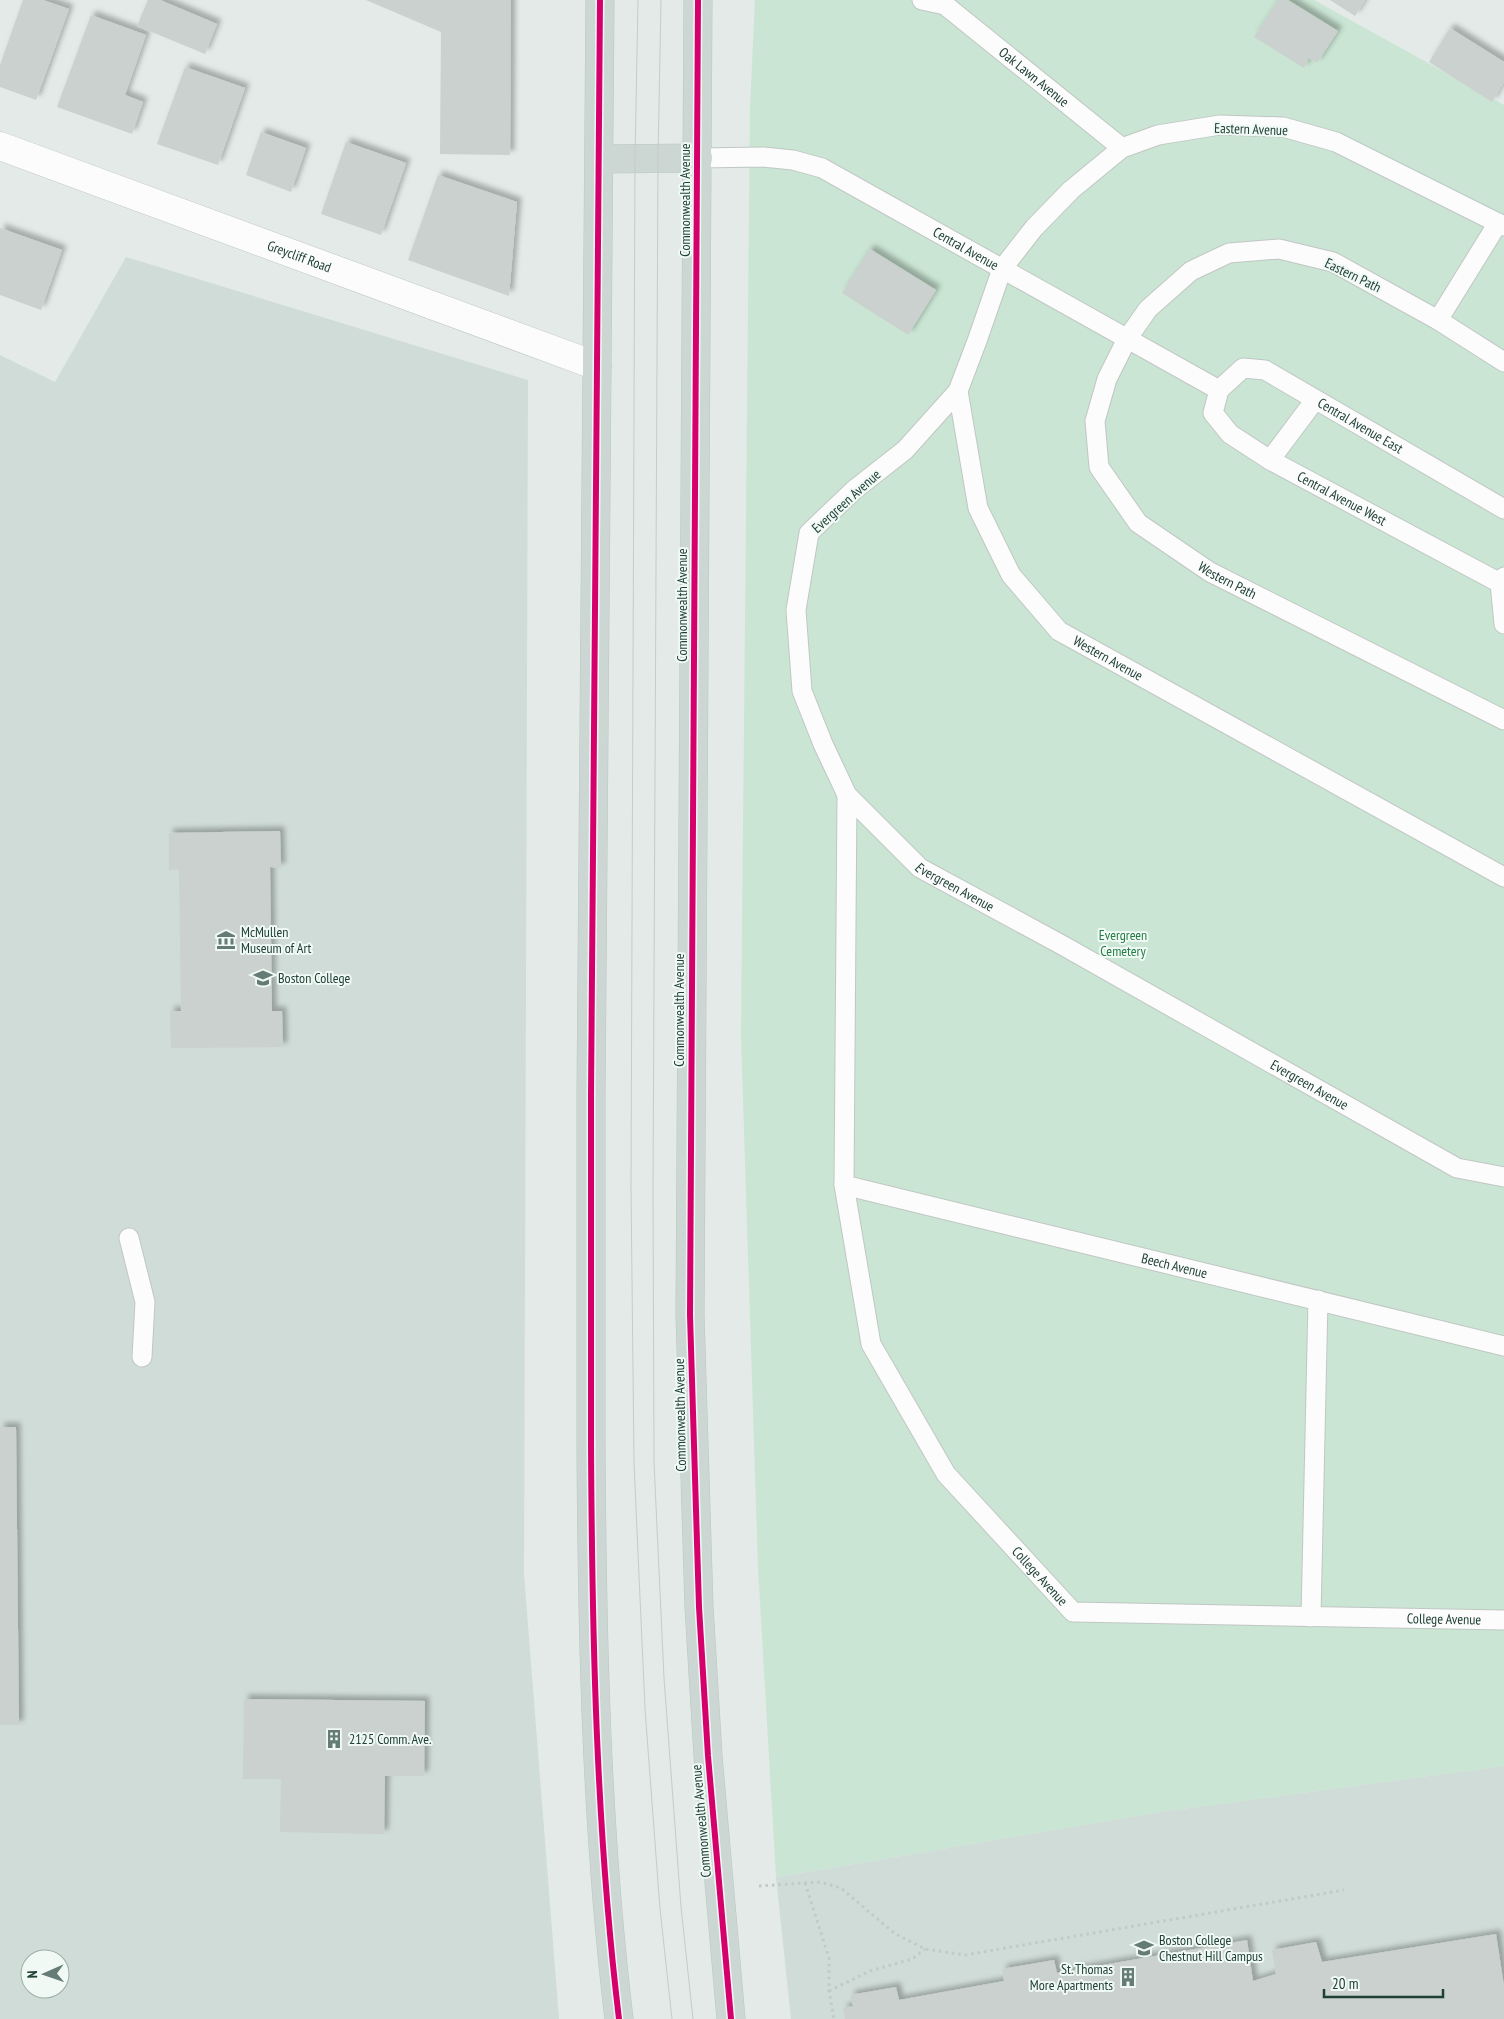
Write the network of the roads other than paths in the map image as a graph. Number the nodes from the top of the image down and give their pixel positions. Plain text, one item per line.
1 (600, 0) edge
2 (698, 0) edge
3 (922, 0) edge
4 (945, 3) edge
5 (0, 146) edge
6 (1122, 148) junction
7 (698, 158) junction
8 (599, 159) junction
9 (1501, 224) edge
10 (1002, 269) junction
11 (1438, 320) junction
12 (1126, 339) junction
13 (1504, 362) edge
14 (597, 366) junction
15 (1219, 390) junction
16 (958, 391) junction
17 (1315, 400) junction
18 (1270, 460) junction
19 (1504, 509) edge
20 (1502, 580) edge
21 (1504, 624) edge
22 (1504, 720) edge
23 (847, 795) junction
24 (1504, 877) edge
25 (1504, 1177) edge
26 (844, 1185) junction
27 (129, 1238) dead end
28 (1318, 1300) junction
29 (1504, 1346) edge
30 (142, 1357) dead end
31 (1312, 1617) junction
32 (1504, 1620) edge
33 (619, 2019) edge
34 (731, 2019) edge

1 - 8 main road
2 - 7 main road, Commonwealth Avenue
3 - 4 lane, Oak Lawn Avenue
4 - 6 lane, Oak Lawn Avenue
5 - 14 street, Greycliff Road
6 - 9 lane, Eastern Avenue
6 - 10 lane, Eastern Avenue
7 - 8 main road
7 - 10 lane, Central Avenue
7 - 34 main road, Commonwealth Avenue
8 - 14 main road
9 - 11 lane
10 - 12 lane, Central Avenue
10 - 16 lane
11 - 12 lane, Eastern Path
11 - 13 lane, Eastern Path
12 - 15 lane, Central Avenue
12 - 22 lane, Western Path
14 - 33 main road
15 - 17 lane, Central Avenue East
15 - 18 lane, Central Avenue West
16 - 23 lane, Evergreen Avenue
16 - 24 lane, Western Avenue
17 - 18 lane
17 - 19 lane, Central Avenue East
18 - 20 lane, Central Avenue West
20 - 21 lane
23 - 25 lane, Evergreen Avenue
23 - 26 lane, College Avenue
26 - 28 lane, Beech Avenue
26 - 31 lane, College Avenue
27 - 30 lane
28 - 29 lane, Beech Avenue
28 - 31 lane
31 - 32 lane, College Avenue

